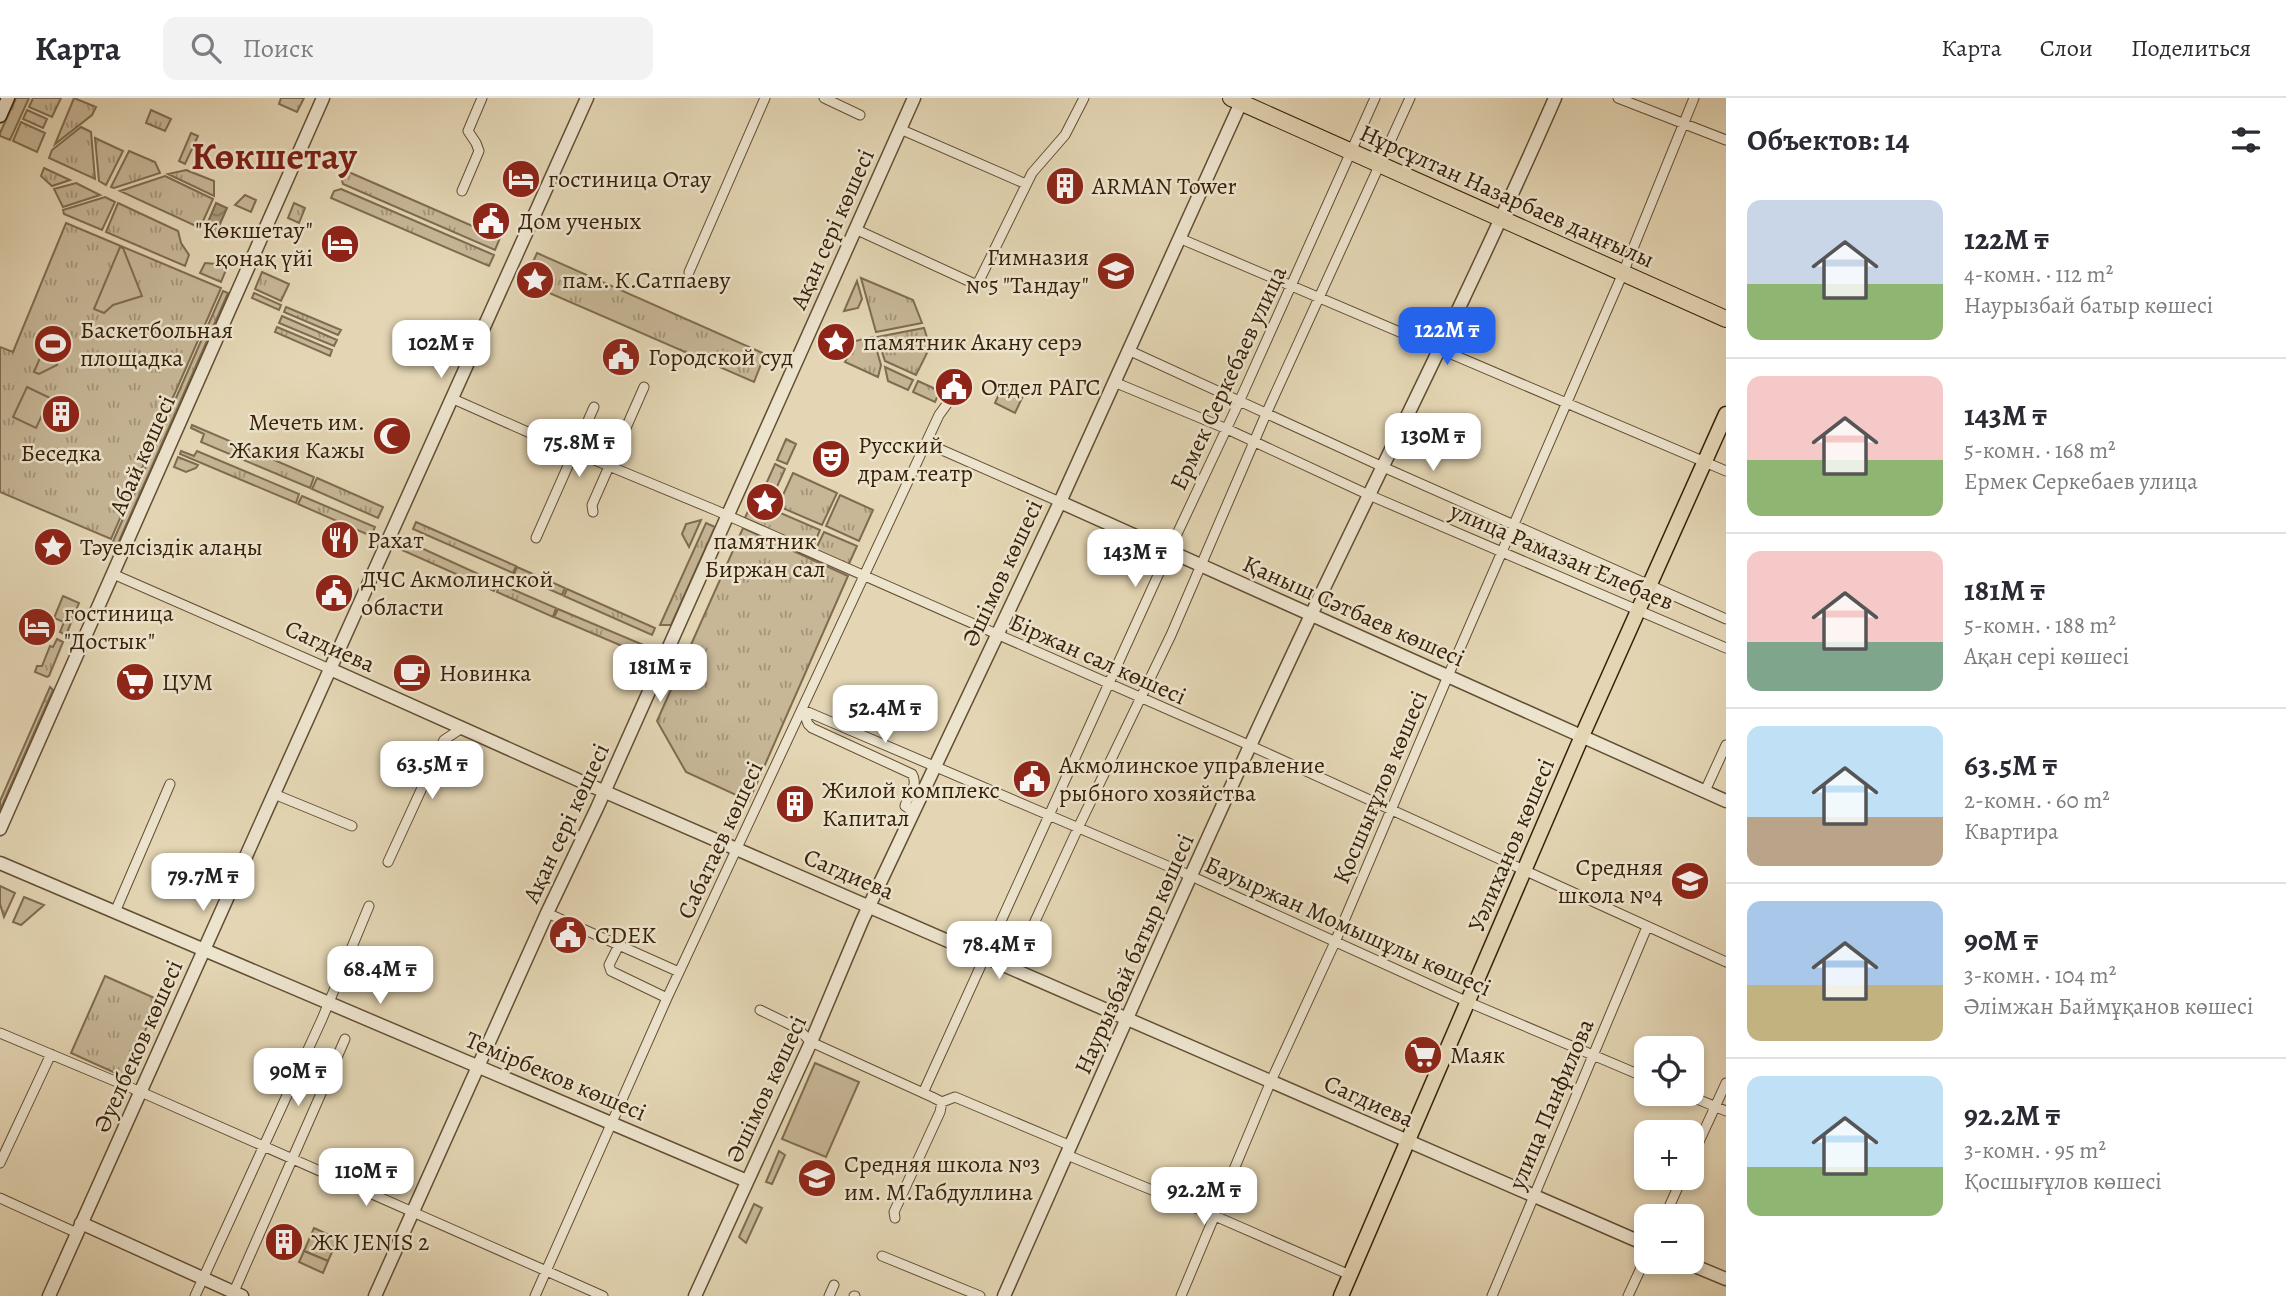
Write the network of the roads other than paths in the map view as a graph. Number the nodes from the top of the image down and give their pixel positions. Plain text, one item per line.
1 (8, 98) edge
2 (323, 98) edge
3 (482, 98) edge
4 (587, 98) edge
5 (765, 98) edge
6 (824, 98) edge
7 (914, 98) edge
8 (1084, 98) edge
9 (1375, 98) edge
10 (1410, 98) edge
11 (1555, 98) edge
12 (1618, 98) edge
13 (1694, 98) edge
14 (1238, 100) edge
15 (859, 115) dead end
16 (0, 116) edge
17 (1684, 124) junction
18 (900, 129) junction
19 (1726, 140) edge
20 (1351, 151) junction
21 (1380, 164) junction
22 (1027, 184) junction
23 (462, 191) dead end
24 (1502, 217) junction
25 (856, 229) junction
26 (1179, 238) junction
27 (688, 272) dead end
28 (1623, 273) junction
29 (1292, 285) junction
30 (1319, 296) junction
31 (1726, 319) edge
32 (1440, 347) junction
33 (1128, 350) junction
34 (1114, 382) junction
35 (644, 387) dead end
36 (451, 398) junction
37 (1239, 402) junction
38 (947, 404) dead end
39 (1567, 404) junction
40 (594, 407) dead end
41 (1266, 414) junction
42 (1726, 414) edge
43 (1227, 429) junction
44 (1254, 442) junction
45 (926, 443) junction
46 (575, 452) junction
47 (1704, 463) junction
48 (609, 466) junction
49 (1382, 467) junction
50 (1726, 471) edge
51 (1369, 495) junction
52 (1060, 502) junction
53 (593, 512) dead end
54 (727, 516) junction
55 (1514, 525) junction
56 (536, 538) dead end
57 (1169, 551) junction
58 (1502, 552) junction
59 (1200, 565) junction
60 (113, 574) junction
61 (864, 577) junction
62 (1650, 585) junction
63 (1639, 610) junction
64 (1311, 615) junction
65 (1726, 619) edge
66 (996, 635) junction
67 (1726, 648) edge
68 (330, 669) junction
69 (1448, 676) junction
70 (1109, 684) junction
71 (1140, 698) junction
72 (803, 710) junction
73 (462, 728) junction
74 (1582, 736) junction
75 (1726, 745) edge
76 (1251, 746) junction
77 (935, 768) junction
78 (170, 784) dead end
79 (604, 791) junction
80 (1706, 791) junction
81 (274, 794) junction
82 (1726, 800) edge
83 (1391, 810) junction
84 (914, 812) junction
85 (1048, 816) junction
86 (352, 826) dead end
87 (1077, 828) junction
88 (0, 829) edge
89 (737, 849) junction
90 (388, 862) dead end
91 (0, 863) edge
92 (1524, 871) junction
93 (1191, 876) junction
94 (869, 905) junction
95 (369, 906) dead end
96 (115, 912) junction
97 (547, 913) junction
98 (1647, 927) junction
99 (1335, 942) junction
100 (619, 945) junction
101 (204, 950) junction
102 (984, 956) junction
103 (1726, 962) edge
104 (1013, 969) junction
105 (679, 972) junction
106 (667, 998) junction
107 (328, 1002) junction
108 (1468, 1002) junction
109 (760, 1010) dead end
110 (1127, 1019) junction
111 (0, 1033) edge
112 (345, 1039) dead end
113 (811, 1042) junction
114 (51, 1054) junction
115 (1593, 1055) junction
116 (478, 1066) junction
117 (1634, 1072) edge
118 (1271, 1081) junction
119 (1726, 1083) edge
120 (141, 1092) junction
121 (923, 1093) junction
122 (942, 1101) junction
123 (1704, 1101) edge
124 (1716, 1106) junction
125 (1726, 1111) edge
126 (611, 1123) junction
127 (1704, 1132) edge
128 (1408, 1141) junction
129 (264, 1147) junction
130 (1069, 1151) junction
131 (292, 1159) junction
132 (0, 1163) edge
133 (747, 1181) junction
134 (1533, 1195) junction
135 (0, 1198) edge
136 (413, 1213) junction
137 (1214, 1216) junction
138 (895, 1218) dead end
139 (79, 1228) junction
140 (1634, 1239) edge
141 (882, 1256) dead end
142 (1704, 1270) edge
143 (545, 1271) junction
144 (1638, 1274) edge
145 (1350, 1275) junction
146 (203, 1278) junction
147 (1726, 1279) edge
148 (834, 1285) dead end
149 (236, 1295) edge
150 (49, 1296) edge
151 (195, 1296) edge
152 (375, 1296) edge
153 (535, 1296) edge
154 (603, 1296) edge
155 (695, 1296) edge
156 (829, 1296) edge
157 (980, 1296) edge
158 (1004, 1296) edge
159 (1181, 1296) edge
160 (1341, 1296) edge
161 (1492, 1296) edge
162 (1628, 1296) edge

1 - 16 street
2 - 60 street, Абай көшесі
3 - 23 street
4 - 36 street, Әуелбеков көшесі
5 - 27 street
6 - 15 street
7 - 18 street, Ақан сері көшесі
8 - 22 street
9 - 20 street, Ермек Серкебаев улица
10 - 21 street, Ермек Серкебаев улица
11 - 24 street, Наурызбай батыр көшесі
12 - 17 street
13 - 17 street, Қосшығұлов көшесі
14 - 20 highway, Нұрсұлтан Назарбаев даңғылы
14 - 26 street, Әшімов көшесі
17 - 19 street
17 - 28 street, Қосшығұлов көшесі
18 - 22 street
18 - 25 street, Ақан сері көшесі
20 - 21 highway, Нұрсұлтан Назарбаев даңғылы
20 - 29 street, Ермек Серкебаев улица
21 - 24 highway, Нұрсұлтан Назарбаев даңғылы
21 - 30 street, Ермек Серкебаев улица
22 - 25 street
24 - 28 highway, Нұрсұлтан Назарбаев даңғылы
24 - 32 street, Наурызбай батыр көшесі
25 - 54 street, Ақан сері көшесі
26 - 29 street
26 - 33 street, Әшімов көшесі
28 - 31 highway, Нұрсұлтан Назарбаев даңғылы
28 - 39 street, Қосшығұлов көшесі
29 - 30 street
29 - 37 street, Ермек Серкебаев улица
30 - 32 street
30 - 41 street, Ермек Серкебаев улица
32 - 39 street
32 - 49 street, Наурызбай батыр көшесі
33 - 34 street, Әшімов көшесі
33 - 37 street, улица Рамазан Елебаев
34 - 43 street, улица Рамазан Елебаев
34 - 52 street, Әшімов көшесі
35 - 48 street
36 - 46 street, Біржан сал көшесі
36 - 68 street, Әуелбеков көшесі
37 - 41 street, улица Рамазан Елебаев
37 - 43 street, Ермек Серкебаев улица
38 - 45 street, Сабатаев көшесі
39 - 47 street
39 - 55 street, Қосшығұлов көшесі
40 - 46 street
41 - 44 street, Ермек Серкебаев улица
41 - 49 street, улица Рамазан Елебаев
42 - 47 main road, Уәлиханов көшесі
43 - 44 street, улица Рамазан Елебаев
43 - 57 street, Ермек Серкебаев улица
44 - 51 street, улица Рамазан Елебаев
44 - 59 street, Ермек Серкебаев улица
45 - 52 street, Қаныш Сәтбаев көшесі
45 - 61 street, Сабатаев көшесі
46 - 48 street, Біржан сал көшесі
46 - 56 street
47 - 50 street
47 - 62 main road, Уәлиханов көшесі
48 - 53 street
48 - 54 street, Біржан сал көшесі
49 - 51 street, Наурызбай батыр көшесі
49 - 55 street, улица Рамазан Елебаев
51 - 58 street, улица Рамазан Елебаев
51 - 64 street, Наурызбай батыр көшесі
52 - 57 street, Қаныш Сәтбаев көшесі
52 - 66 street, Әшімов көшесі
54 - 61 street, Біржан сал көшесі
54 - 79 street, Ақан сері көшесі
55 - 58 street, Қосшығұлов көшесі
55 - 62 street, улица Рамазан Елебаев
57 - 59 street, Қаныш Сәтбаев көшесі
57 - 70 street, Ермек Серкебаев улица
58 - 63 street, улица Рамазан Елебаев
58 - 69 street, Қосшығұлов көшесі
59 - 64 street, Қаныш Сәтбаев көшесі
59 - 71 street, Ермек Серкебаев улица
60 - 68 street, Сагдиева
60 - 88 street, Абай көшесі
61 - 66 street, Біржан сал көшесі
61 - 72 street, Сабатаев көшесі
62 - 63 main road, Уәлиханов көшесі
62 - 65 street, улица Рамазан Елебаев
63 - 67 street, улица Рамазан Елебаев
63 - 74 main road, Уәлиханов көшесі
64 - 69 street, Қаныш Сәтбаев көшесі
64 - 76 street, Наурызбай батыр көшесі
66 - 70 street, Біржан сал көшесі
66 - 77 street, Әшімов көшесі
68 - 73 street, Сагдиева
68 - 81 street, Әуелбеков көшесі
69 - 74 street, Қаныш Сәтбаев көшесі
69 - 83 street, Қосшығұлов көшесі
70 - 71 street, Біржан сал көшесі
70 - 85 street, Ермек Серкебаев улица
71 - 76 street, Біржан сал көшесі
71 - 87 street, Ермек Серкебаев улица
72 - 77 street, Бауыржан Момышұлы көшесі
72 - 84 street
72 - 89 street, Сабатаев көшесі
73 - 79 street, Сагдиева
73 - 90 street
74 - 80 street, Қаныш Сәтбаев көшесі
74 - 92 main road, Уәлиханов көшесі
75 - 80 street
76 - 83 street, Біржан сал көшесі
76 - 93 street, Наурызбай батыр көшесі
77 - 84 street, Әшімов көшесі
77 - 85 street, Бауыржан Момышұлы көшесі
78 - 96 street
79 - 89 street, Сагдиева
79 - 97 street, Ақан сері көшесі
80 - 82 street, Қаныш Сәтбаев көшесі
81 - 86 street
81 - 101 street, Әуелбеков көшесі
83 - 92 street, Біржан сал көшесі
83 - 99 street, Қосшығұлов көшесі
84 - 94 street, Әшімов көшесі
85 - 87 street, Бауыржан Момышұлы көшесі
85 - 102 street, Ермек Серкебаев улица
87 - 93 street, Бауыржан Момышұлы көшесі
87 - 104 street, Ермек Серкебаев улица
89 - 94 street, Сагдиева
89 - 105 street, Сабатаев көшесі
91 - 96 street, Темірбеков көшесі
92 - 98 street, Біржан сал көшесі
92 - 108 main road, Уәлиханов көшесі
93 - 99 street, Бауыржан Момышұлы көшесі
93 - 110 street, Наурызбай батыр көшесі
94 - 102 street, Сагдиева
94 - 113 street, Әшімов көшесі
95 - 107 street
96 - 101 street, Темірбеков көшесі
97 - 100 street
97 - 116 street, Ақан сері көшесі
98 - 103 street, Біржан сал көшесі
98 - 115 street, улица Панфилова
99 - 108 street, Бауыржан Момышұлы көшесі
99 - 118 street, Қосшығұлов көшесі
100 - 105 street
100 - 106 street
101 - 107 street, Темірбеков көшесі
101 - 120 street, Әуелбеков көшесі
102 - 104 street, Сагдиева
102 - 121 street, Ермек Серкебаев улица
104 - 110 street, Сагдиева
105 - 106 street, Сабатаев көшесі
106 - 126 street, Сабатаев көшесі
107 - 116 street, Темірбеков көшесі
107 - 129 street
108 - 115 street, Бауыржан Момышұлы көшесі
108 - 128 main road, Уәлиханов көшесі
109 - 113 street
110 - 118 street, Сагдиева
110 - 130 street, Наурызбай батыр көшесі
111 - 114 street
112 - 131 street
113 - 121 street
113 - 133 street, Әшімов көшесі
114 - 120 street
114 - 132 street
115 - 117 street, Бауыржан Момышұлы көшесі
115 - 134 street, улица Панфилова
116 - 126 street, Темірбеков көшесі
116 - 136 street, Ақан сері көшесі
118 - 128 street, Сагдиева
118 - 137 street, Қосшығұлов көшесі
119 - 124 street
120 - 129 street
120 - 139 street, Әуелбеков көшесі
121 - 122 street
122 - 130 street
122 - 138 street
123 - 124 street
124 - 125 street
124 - 127 street
126 - 133 street, Темірбеков көшесі
126 - 143 street, Сабатаев көшесі
128 - 134 street, Сагдиева
128 - 145 main road, Уәлиханов көшесі
129 - 131 street
129 - 146 street
130 - 137 street
130 - 158 street, Наурызбай батыр көшесі
131 - 136 street
131 - 149 street
133 - 155 street, Әшімов көшесі
134 - 140 street, Сагдиева
134 - 161 street, улица Панфилова
135 - 139 street
136 - 143 street
136 - 152 street, Ақан сері көшесі
137 - 145 street
137 - 159 street, Қосшығұлов көшесі
139 - 146 street
139 - 150 street, Әуелбеков көшесі
141 - 157 street
142 - 147 street
143 - 153 street, Сабатаев көшесі
143 - 154 street
144 - 162 street
145 - 160 main road, Уәлиханов көшесі
146 - 149 street
146 - 151 street
148 - 156 street

